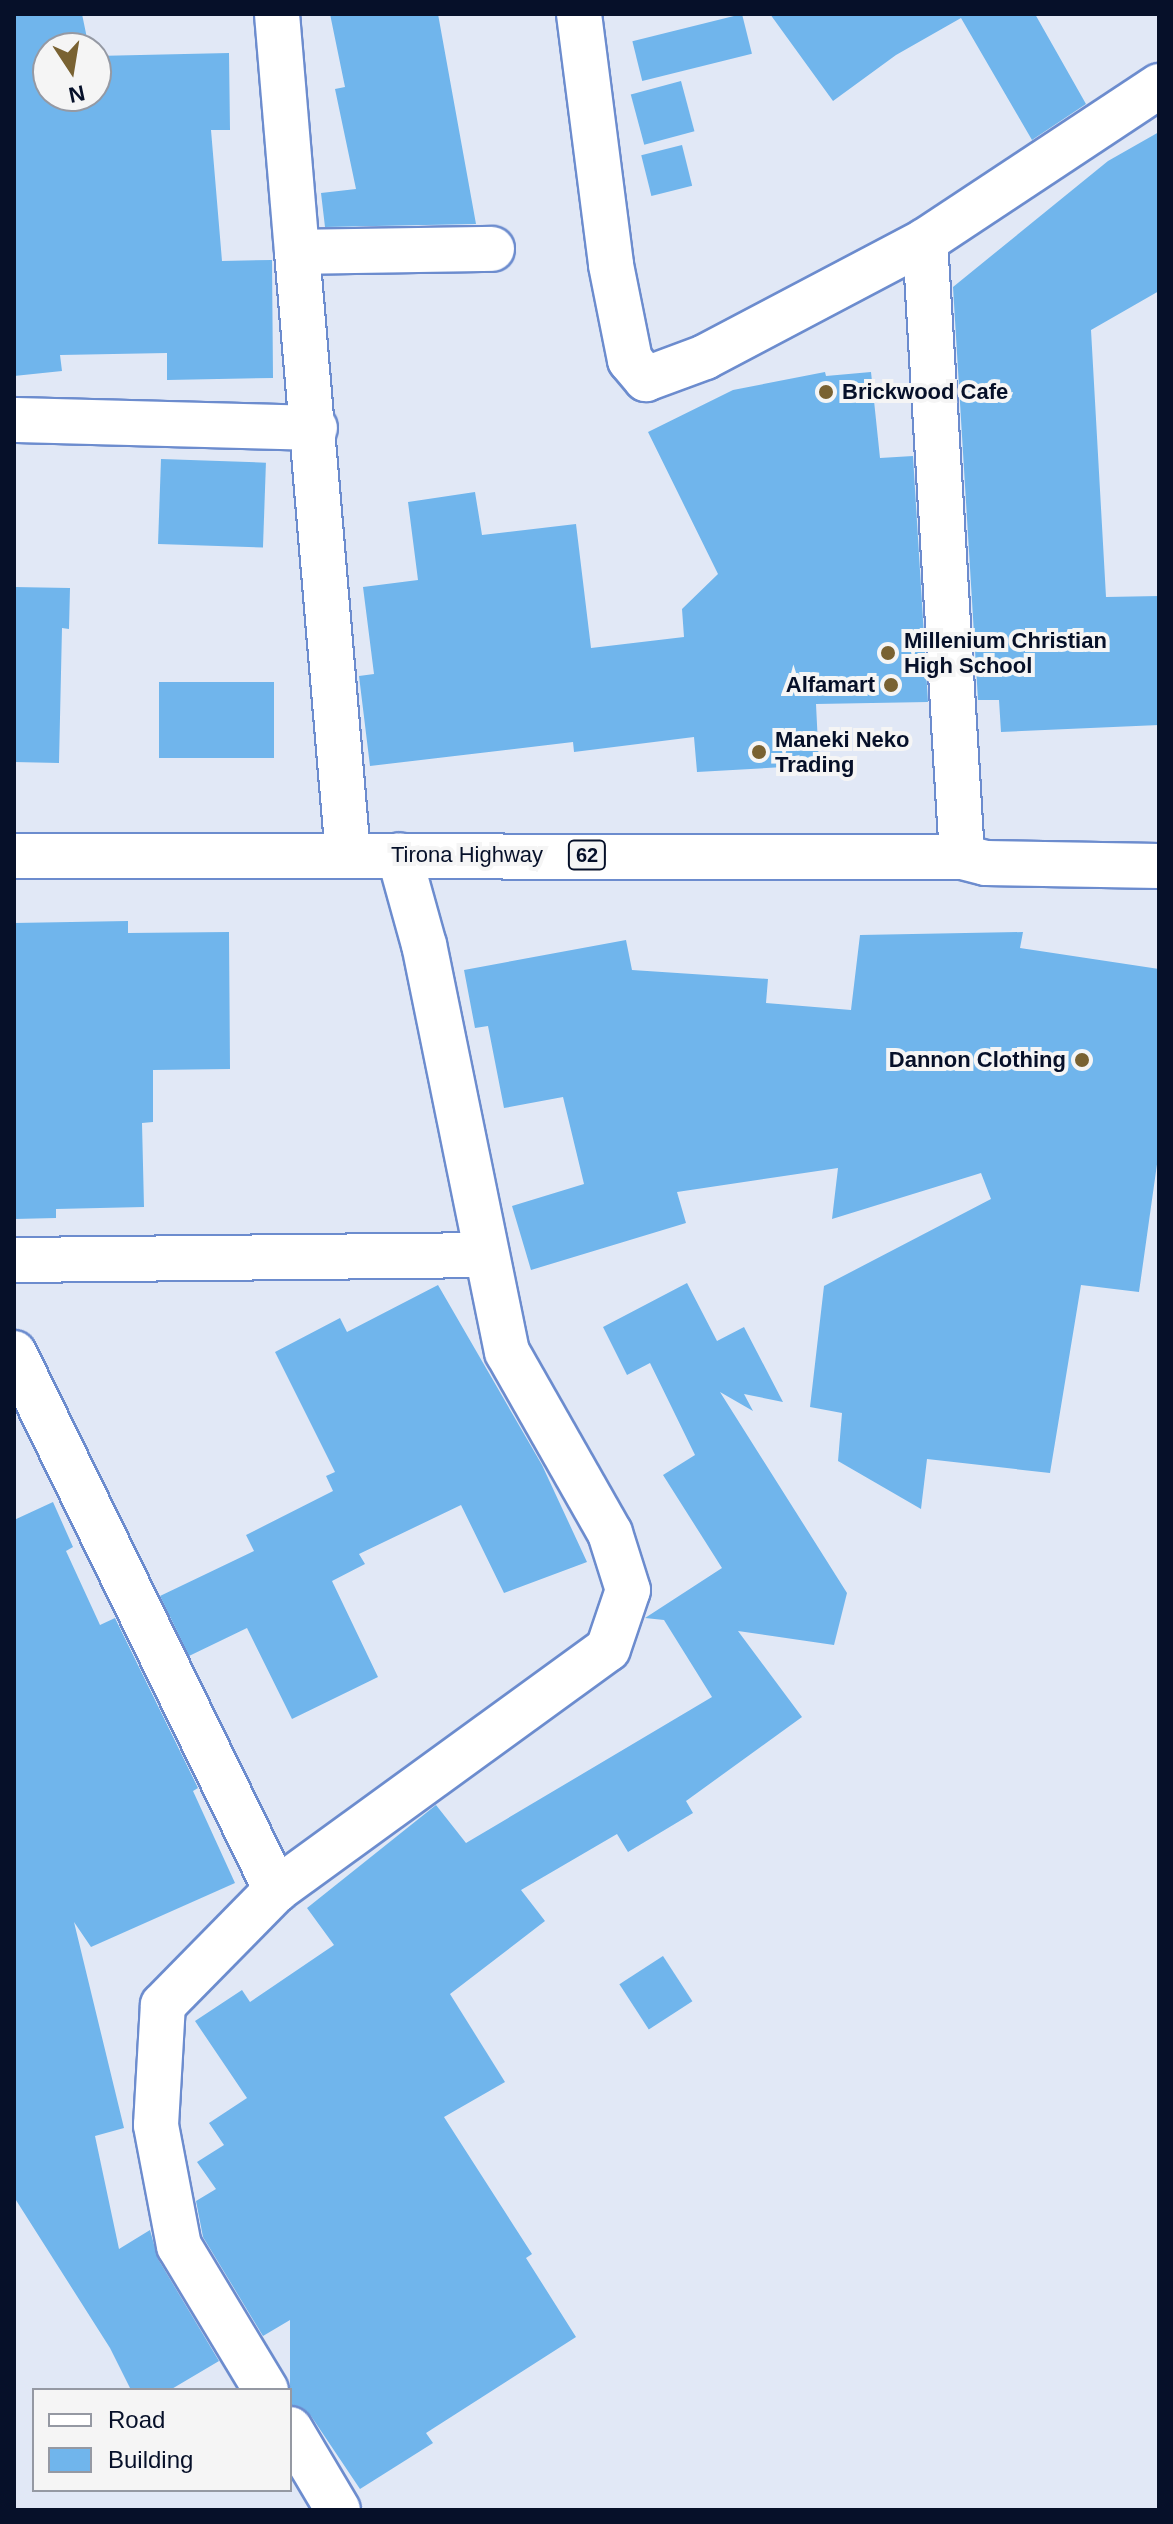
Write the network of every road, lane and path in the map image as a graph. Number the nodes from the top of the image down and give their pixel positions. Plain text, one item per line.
1 (277, 14) edge
2 (579, 14) edge
3 (1159, 86) edge
4 (925, 241) junction
5 (492, 249) dead end
6 (297, 252) junction
7 (14, 420) edge
8 (315, 428) junction
9 (348, 855) junction
10 (399, 855) junction
11 (14, 856) edge
12 (962, 857) junction
13 (1159, 866) edge
14 (486, 1255) junction
15 (14, 1260) edge
16 (14, 1353) edge
17 (276, 1890) junction
18 (265, 2388) edge
19 (292, 2432) edge
20 (338, 2510) edge

1 - 6 street
2 - 4 street
3 - 4 street
4 - 12 street
5 - 6 street
6 - 8 street
7 - 8 street
8 - 9 street
9 - 10 street, Tirona Highway / 62
9 - 11 street, Tirona Highway / 62
10 - 12 street, Tirona Highway / 62
10 - 14 street
12 - 13 street, Tirona Highway / 62
14 - 15 street
14 - 17 street
16 - 17 street
17 - 18 street
19 - 20 street

